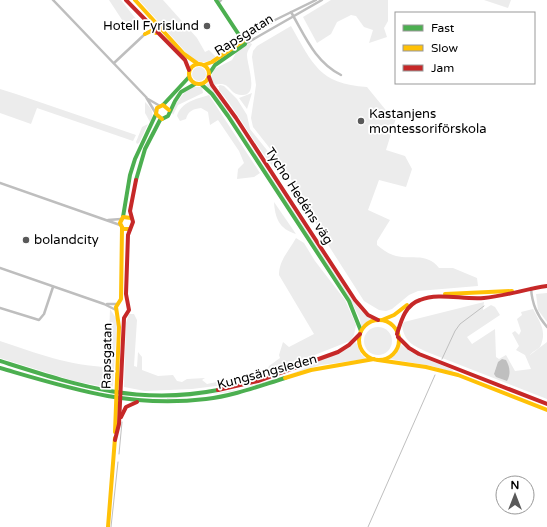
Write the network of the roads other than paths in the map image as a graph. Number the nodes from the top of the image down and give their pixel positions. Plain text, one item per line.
1 (53, 0) edge
2 (126, 0) edge
3 (135, 0) edge
4 (316, 0) edge
5 (322, 0) edge
6 (218, 1) edge
7 (292, 12) junction
8 (294, 16) junction
9 (148, 23) junction
10 (145, 34) junction
11 (159, 34) junction
12 (244, 43) junction
13 (114, 63) junction
14 (198, 64) junction
15 (204, 65) junction
16 (189, 70) junction
17 (341, 75) dead end
18 (209, 76) junction
19 (189, 77) junction
20 (195, 84) junction
21 (201, 84) junction
22 (146, 97) junction
23 (161, 105) junction
24 (169, 110) junction
25 (156, 113) junction
26 (162, 119) junction
27 (0, 184) edge
28 (122, 218) junction
29 (131, 218) junction
30 (108, 220) junction
31 (121, 226) junction
32 (130, 228) junction
33 (0, 268) edge
34 (547, 286) edge
35 (53, 287) junction
36 (531, 288) junction
37 (516, 291) junction
38 (104, 304) junction
39 (118, 304) junction
40 (128, 305) junction
41 (0, 308) edge
42 (116, 312) junction
43 (126, 314) junction
44 (380, 320) junction
45 (547, 327) edge
46 (360, 332) junction
47 (398, 336) junction
48 (376, 359) junction
49 (0, 361) edge
50 (0, 368) edge
51 (119, 394) junction
52 (118, 399) junction
53 (141, 401) junction
54 (547, 404) edge
55 (547, 410) edge
56 (119, 424) junction
57 (115, 440) junction
58 (108, 527) edge

1 - 13 street
2 - 9 main road
3 - 14 main road
4 - 7 street, Rapsgatan
5 - 8 street, Rapsgatan
6 - 12 main road
7 - 8 street, Rapsgatan
7 - 12 street, Rapsgatan
8 - 12 street, Rapsgatan
8 - 17 street
9 - 10 main road
9 - 11 main road
10 - 11 main road
10 - 13 street
11 - 16 main road
12 - 15 main road, Rapsgatan
12 - 18 main road, Rapsgatan
13 - 22 street
14 - 15 main road
14 - 16 main road
15 - 18 main road
16 - 19 main road
18 - 21 main road
18 - 44 main road, Tycho Hedéns väg
19 - 20 main road
19 - 23 main road
20 - 21 main road
20 - 24 main road
21 - 46 main road, Tycho Hedéns väg
22 - 23 street
22 - 25 street
23 - 24 main road
23 - 25 main road
24 - 26 main road
25 - 26 main road
25 - 28 main road
26 - 29 main road
27 - 30 street
28 - 29 main road
28 - 30 street
28 - 31 main road
29 - 32 main road
30 - 31 street
31 - 32 main road
31 - 39 main road
32 - 40 main road
33 - 35 street
34 - 36 main road
35 - 38 street
35 - 41 street
36 - 37 main road
36 - 45 street
37 - 44 main road
37 - 47 main road
38 - 39 street
38 - 42 street
39 - 40 main road
39 - 42 main road
40 - 43 main road
42 - 43 main road
42 - 51 main road, Rapsgatan
43 - 51 main road, Rapsgatan
44 - 46 main road
44 - 47 main road
46 - 48 main road
46 - 51 main road, Kungsängsleden
47 - 48 main road
47 - 54 main road
48 - 53 main road, Kungsängsleden
48 - 55 main road
49 - 51 main road, Kungsängsleden
50 - 52 main road, Kungsängsleden
51 - 52 main road, Rapsgatan
52 - 53 main road, Kungsängsleden
52 - 56 main road
52 - 57 main road
53 - 56 main road
56 - 57 main road
57 - 58 main road

